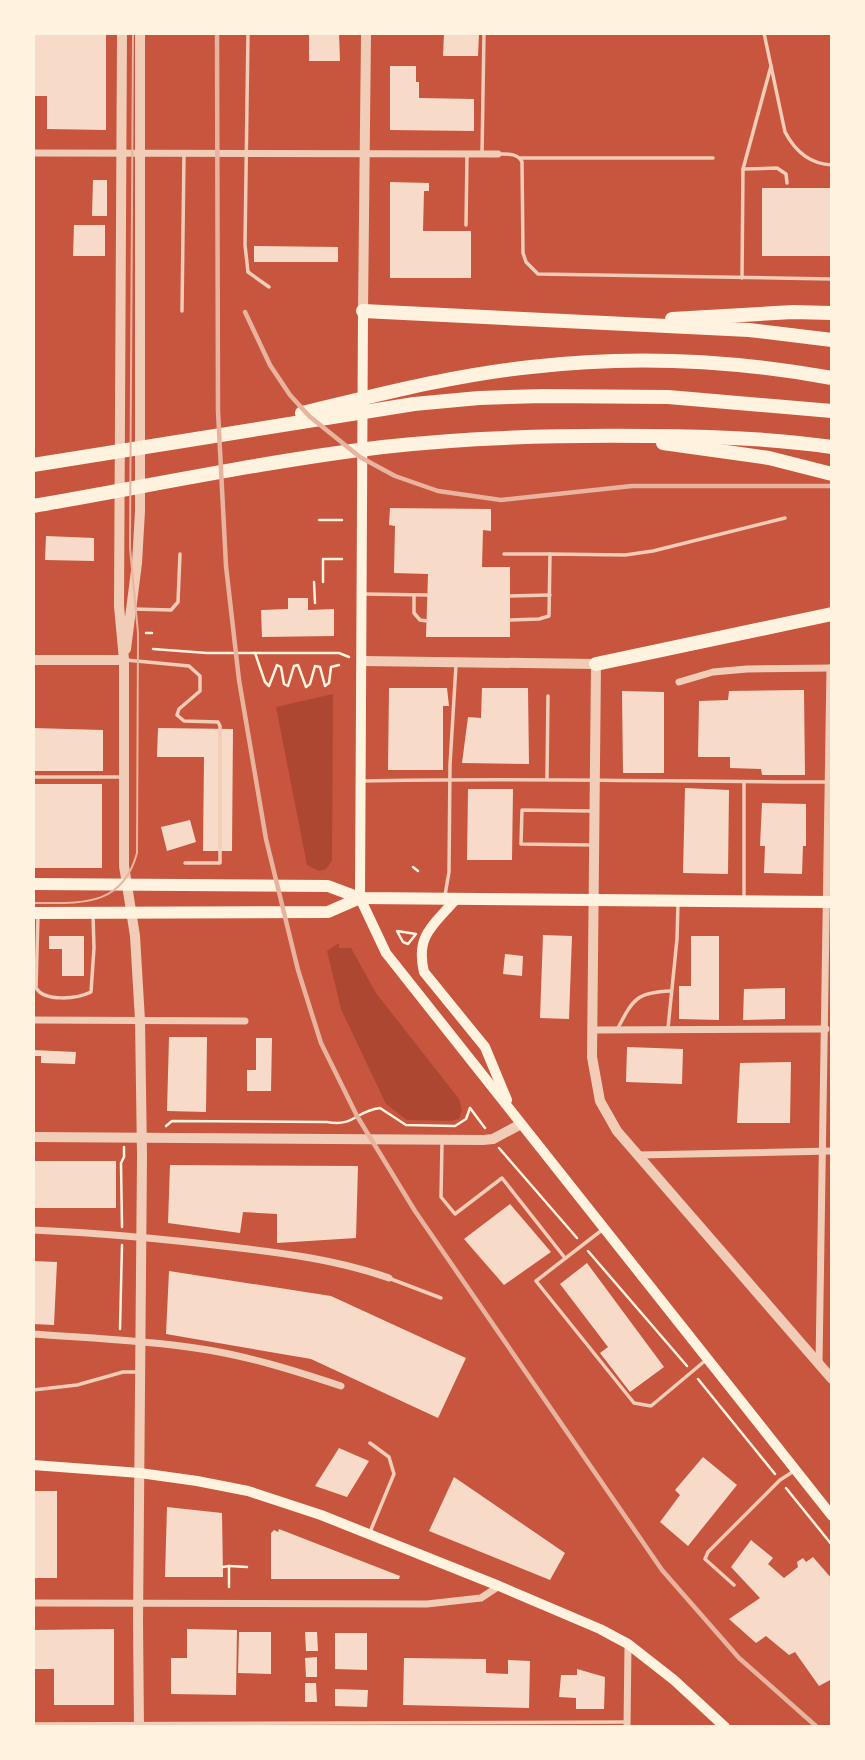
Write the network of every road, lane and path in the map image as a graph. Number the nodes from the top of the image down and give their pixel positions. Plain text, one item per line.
1 (122, 33) edge
2 (140, 33) edge
3 (248, 33) edge
4 (366, 33) edge
5 (484, 33) edge
6 (764, 33) edge
7 (771, 66) junction
8 (33, 153) edge
9 (122, 154) junction
10 (141, 154) junction
11 (184, 154) junction
12 (365, 154) junction
13 (467, 154) junction
14 (482, 154) junction
15 (498, 154) joint
16 (248, 155) junction
17 (520, 158) junction
18 (713, 158) dead end
19 (832, 165) edge
20 (743, 169) junction
21 (787, 183) dead end
22 (466, 225) dead end
23 (742, 278) junction
24 (832, 279) edge
25 (269, 287) dead end
26 (182, 311) dead end
27 (832, 313) edge
28 (363, 316) junction
29 (596, 323) junction
30 (832, 340) edge
31 (832, 378) edge
32 (832, 411) edge
33 (607, 435) junction
34 (191, 439) junction
35 (832, 447) edge
36 (33, 465) edge
37 (832, 474) edge
38 (33, 506) edge
39 (785, 518) dead end
40 (319, 520) dead end
41 (342, 520) dead end
42 (180, 554) dead end
43 (504, 554) dead end
44 (550, 554) junction
45 (342, 559) dead end
46 (314, 582) dead end
47 (323, 582) dead end
48 (363, 594) junction
49 (414, 595) junction
50 (427, 595) dead end
51 (510, 596) dead end
52 (550, 596) junction
53 (315, 603) dead end
54 (131, 608) junction
55 (832, 614) edge
56 (510, 620) dead end
57 (427, 621) dead end
58 (146, 633) dead end
59 (152, 633) dead end
60 (153, 649) dead end
61 (255, 653) junction
62 (33, 660) edge
63 (124, 660) junction
64 (362, 661) junction
65 (456, 663) junction
66 (596, 664) junction
67 (339, 666) dead end
68 (831, 668) edge
69 (679, 682) dead end
70 (548, 696) dead end
71 (33, 777) edge
72 (124, 778) junction
73 (450, 778) junction
74 (547, 778) junction
75 (361, 781) junction
76 (595, 781) junction
77 (744, 782) junction
78 (830, 782) edge
79 (594, 811) junction
80 (594, 845) junction
81 (185, 863) dead end
82 (412, 867) dead end
83 (418, 871) dead end
84 (33, 884) edge
85 (126, 884) junction
86 (360, 898) junction
87 (451, 899) junction
88 (594, 900) junction
89 (678, 901) junction
90 (744, 901) junction
91 (829, 902) edge
92 (93, 912) junction
93 (131, 912) junction
94 (36, 913) edge
95 (416, 934) joint
96 (671, 991) junction
97 (33, 1020) edge
98 (140, 1020) junction
99 (245, 1021) dead end
100 (826, 1029) junction
101 (593, 1030) junction
102 (617, 1030) junction
103 (668, 1030) junction
104 (470, 1108) dead end
105 (518, 1120) junction
106 (166, 1126) dead end
107 (33, 1137) edge
108 (142, 1137) junction
109 (442, 1140) junction
110 (828, 1150) edge
111 (504, 1154) dead end
112 (639, 1155) junction
113 (124, 1157) dead end
114 (122, 1222) dead end
115 (604, 1228) junction
116 (33, 1230) edge
117 (141, 1236) junction
118 (583, 1245) junction
119 (122, 1252) dead end
120 (565, 1258) junction
121 (389, 1279) joint
122 (441, 1298) dead end
123 (33, 1334) edge
124 (120, 1340) junction
125 (141, 1341) junction
126 (707, 1359) junction
127 (820, 1364) junction
128 (141, 1372) junction
129 (692, 1372) junction
130 (832, 1379) edge
131 (341, 1386) dead end
132 (33, 1390) edge
133 (370, 1443) dead end
134 (33, 1465) edge
135 (796, 1470) junction
136 (140, 1473) junction
137 (780, 1480) junction
138 (832, 1516) edge
139 (369, 1534) junction
140 (832, 1545) edge
141 (229, 1566) junction
142 (223, 1567) dead end
143 (247, 1567) dead end
144 (734, 1585) dead end
145 (499, 1586) junction
146 (229, 1587) dead end
147 (33, 1603) edge
148 (139, 1603) junction
149 (628, 1644) junction
150 (33, 1724) edge
151 (627, 1724) edge
152 (139, 1725) edge
153 (725, 1727) edge

1 - 9 street
2 - 10 street
3 - 16 lane
4 - 12 street
5 - 14 lane
6 - 7 lane
7 - 19 lane
7 - 20 lane
8 - 9 street
9 - 10 street
9 - 63 street
10 - 11 street
10 - 54 street
11 - 16 street
11 - 26 lane
12 - 13 street
12 - 16 street
12 - 28 street
13 - 14 street
13 - 22 lane
14 - 15 street
15 - 17 lane
16 - 25 lane
17 - 18 lane
17 - 23 lane
20 - 21 lane
20 - 23 lane
23 - 24 lane
27 - 29 highway
28 - 29 highway
28 - 48 main road
29 - 30 highway
31 - 34 highway
32 - 34 highway
33 - 35 highway
33 - 37 highway
33 - 38 highway
34 - 36 highway
39 - 44 lane
40 - 41 path
42 - 54 lane
43 - 44 lane
44 - 52 lane
45 - 47 path
46 - 53 path
48 - 49 lane
48 - 64 main road
49 - 50 lane
49 - 57 lane
51 - 52 lane
52 - 56 lane
54 - 63 street
55 - 66 highway
58 - 59 path
60 - 61 path
61 - 64 path
61 - 67 path
62 - 63 street
63 - 72 street
63 - 81 lane
64 - 65 street
64 - 75 main road
65 - 66 street
65 - 73 lane
66 - 76 street
68 - 69 street
68 - 78 street
70 - 74 lane
71 - 72 lane
72 - 85 street
73 - 74 lane
73 - 75 lane
73 - 87 lane
74 - 76 lane
75 - 86 main road
76 - 77 lane
76 - 79 street
77 - 78 lane
77 - 90 lane
78 - 91 street
79 - 80 street
79 - 80 lane
80 - 88 street
82 - 83 path
84 - 85 main road
85 - 86 main road
85 - 93 street
86 - 87 main road
86 - 93 main road
86 - 105 main road
87 - 88 main road
87 - 105 main road
88 - 89 main road
88 - 101 street
89 - 90 main road
89 - 96 lane
90 - 91 main road
91 - 100 street
92 - 93 main road
92 - 94 main road
92 - 94 lane
93 - 98 street
95 - 95 path
96 - 102 lane
96 - 103 lane
97 - 98 street
98 - 99 street
98 - 108 street
100 - 103 street
100 - 110 street
101 - 102 street
101 - 112 street
102 - 103 street
104 - 106 path
105 - 109 street
105 - 115 main road
107 - 108 street
108 - 109 street
108 - 117 street
109 - 120 lane
110 - 112 street
110 - 127 street
111 - 118 path
112 - 127 street
113 - 114 path
115 - 118 lane
115 - 126 main road
116 - 117 street
117 - 121 street
117 - 125 street
118 - 120 lane
118 - 129 path
119 - 124 path
120 - 129 lane
121 - 122 lane
123 - 124 street
124 - 125 street
125 - 128 street
125 - 131 street
126 - 129 lane
126 - 135 main road
127 - 130 street
128 - 132 lane
128 - 136 street
129 - 137 path
133 - 139 lane
134 - 136 main road
135 - 137 lane
135 - 138 main road
136 - 139 main road
136 - 148 street
137 - 140 path
137 - 144 lane
139 - 145 main road
141 - 142 path
141 - 143 path
141 - 146 path
145 - 148 street
145 - 149 main road
147 - 148 street
148 - 152 street
149 - 151 street
149 - 153 main road
150 - 152 lane
151 - 152 lane

